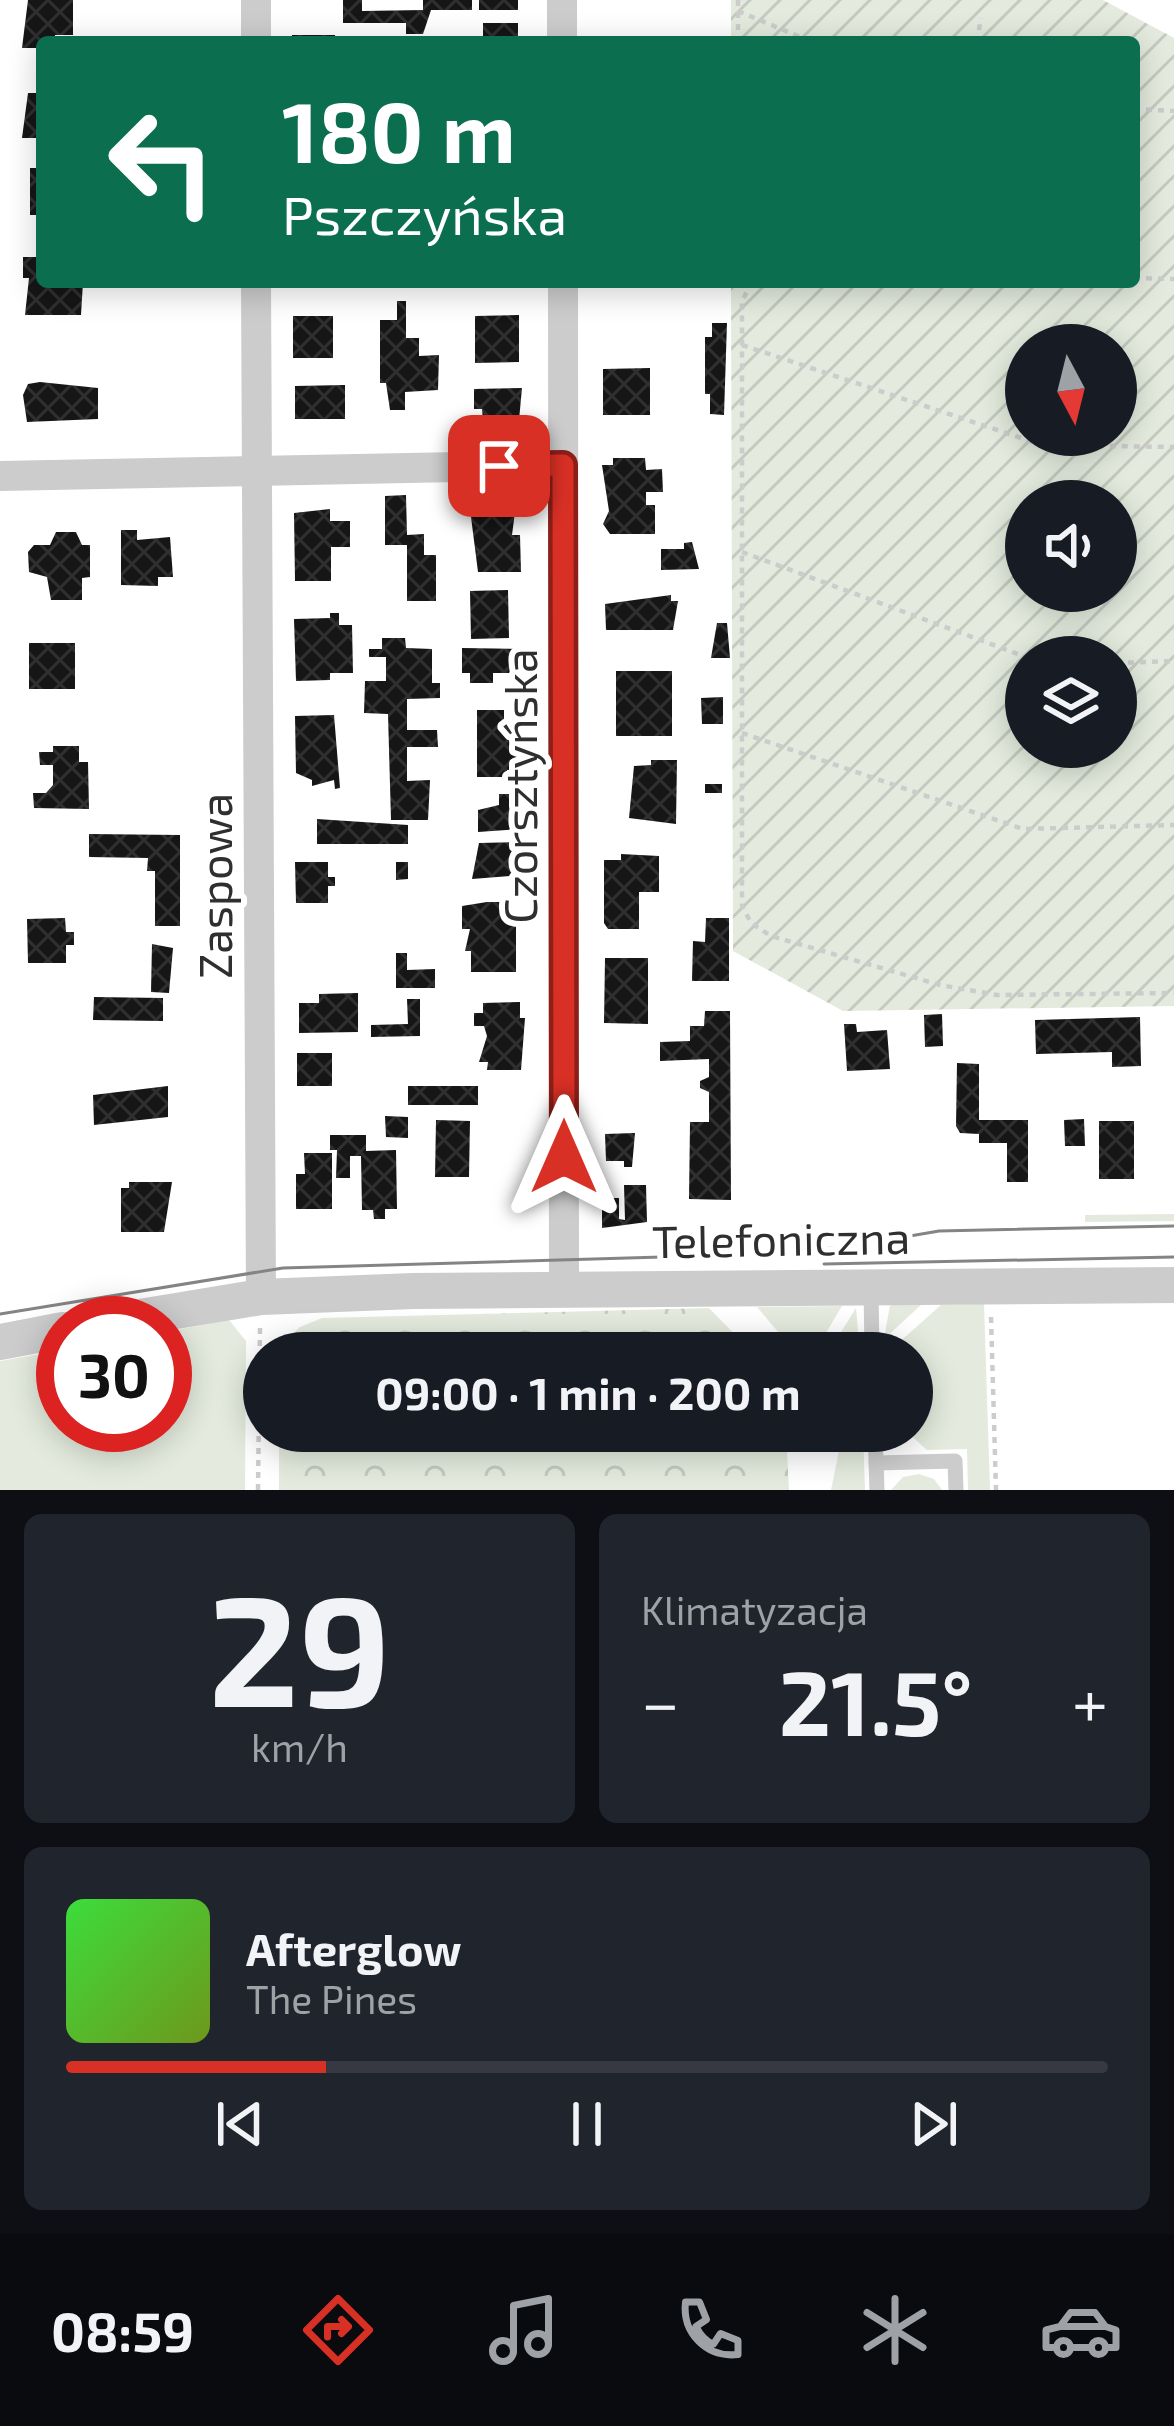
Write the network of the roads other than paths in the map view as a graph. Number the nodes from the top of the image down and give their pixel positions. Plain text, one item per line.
1 (256, 0) edge
2 (562, 0) edge
3 (256, 36) edge
4 (562, 36) edge
5 (256, 288) edge
6 (563, 288) edge
7 (563, 465) junction
8 (256, 468) junction
9 (0, 476) edge
10 (871, 1285) junction
11 (1174, 1285) edge
12 (565, 1289) junction
13 (261, 1297) junction
14 (192, 1308) edge
15 (872, 1332) edge
16 (36, 1335) edge
17 (0, 1342) edge
18 (876, 1452) edge
19 (877, 1463) junction
20 (878, 1490) edge
21 (956, 1490) edge

1 - 3 street
2 - 4 street
5 - 8 street, Zaspowa
6 - 7 street, Czorsztyńska
7 - 8 street
7 - 12 street, Czorsztyńska
8 - 9 street
8 - 13 street, Zaspowa
10 - 11 street, Telefoniczna
10 - 12 street, Telefoniczna
10 - 15 lane
12 - 13 street, Telefoniczna
13 - 14 street, Telefoniczna
16 - 17 street
18 - 19 lane
19 - 20 lane
19 - 21 lane

